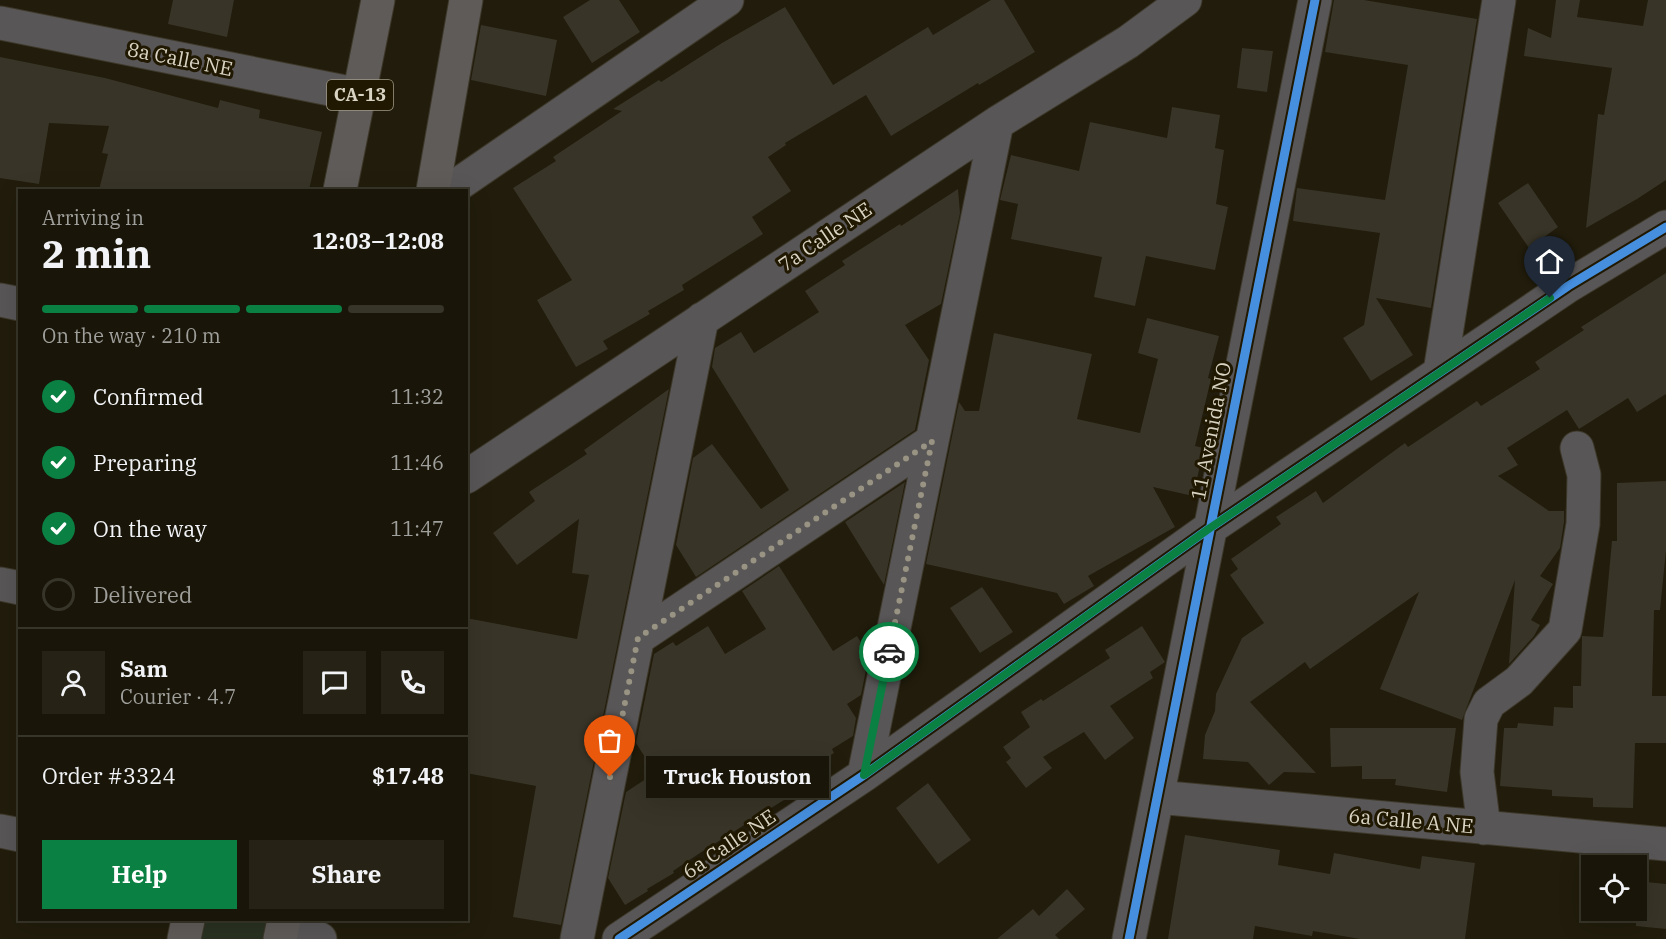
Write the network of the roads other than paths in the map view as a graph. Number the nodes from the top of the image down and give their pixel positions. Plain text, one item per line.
1 (378, 0) edge
2 (466, 0) edge
3 (727, 0) edge
4 (1185, 0) edge
5 (1315, 0) edge
6 (1499, 0) edge
7 (0, 23) edge
8 (360, 95) junction
9 (997, 123) junction
10 (340, 189) edge
11 (434, 189) edge
12 (451, 189) edge
13 (1666, 227) edge
14 (0, 300) edge
15 (18, 304) edge
16 (702, 319) junction
17 (1440, 372) junction
18 (932, 441) junction
19 (1577, 448) dead end
20 (468, 476) edge
21 (1210, 528) junction
22 (0, 584) edge
23 (18, 588) edge
24 (638, 638) junction
25 (864, 775) junction
26 (1157, 797) junction
27 (1484, 828) junction
28 (0, 831) edge
29 (18, 836) edge
30 (1666, 844) edge
31 (188, 921) edge
32 (284, 921) edge
33 (286, 921) edge
34 (184, 939) edge
35 (280, 939) edge
36 (320, 939) edge
37 (577, 939) edge
38 (619, 939) edge
39 (1129, 939) edge

1 - 8 highway, CA-13
2 - 11 highway
3 - 12 street
4 - 9 street, 7a Calle NE
5 - 21 street, 11 Avenida NO
6 - 17 street
7 - 8 street, 8a Calle NE
8 - 10 highway, CA-13
9 - 16 street, 7a Calle NE
9 - 18 street
13 - 17 street, 6a Calle NE
14 - 15 street
16 - 20 street, 7a Calle NE
16 - 24 street
17 - 21 street, 6a Calle NE
18 - 24 street
18 - 25 street
19 - 27 street
21 - 25 street, 6a Calle NE
21 - 26 street, 11 Avenida NO
22 - 23 street
24 - 37 street
25 - 38 street, 6a Calle NE
26 - 27 street, 6a Calle A NE
26 - 39 street, 11 Avenida NO
27 - 30 street, 6a Calle A NE
28 - 29 street
31 - 34 highway
32 - 35 highway
33 - 36 street

